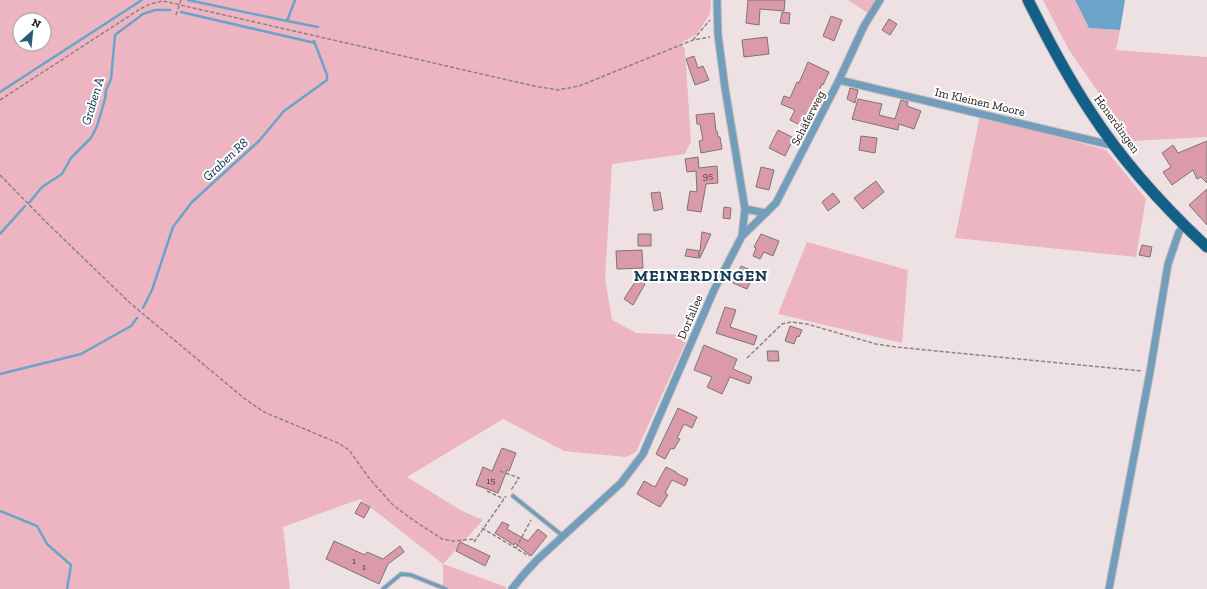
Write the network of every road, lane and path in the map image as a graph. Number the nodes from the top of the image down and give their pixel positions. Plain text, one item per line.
1 (181, 0) edge
2 (717, 0) edge
3 (880, 0) edge
4 (1028, 0) edge
5 (179, 4) junction
6 (717, 12) junction
7 (176, 15) dead end
8 (718, 35) junction
9 (693, 40) junction
10 (840, 80) junction
11 (0, 100) edge
12 (1115, 146) junction
13 (0, 175) edge
14 (745, 209) junction
15 (766, 213) junction
16 (1184, 226) junction
17 (742, 236) junction
18 (1207, 247) edge
19 (748, 358) dead end
20 (1150, 372) junction
21 (500, 471) dead end
22 (487, 491) dead end
23 (513, 496) dead end
24 (504, 499) junction
25 (535, 514) junction
26 (482, 528) junction
27 (563, 536) junction
28 (475, 539) junction
29 (474, 542) dead end
30 (516, 548) junction
31 (537, 560) junction
32 (383, 589) edge
33 (446, 589) edge
34 (512, 589) edge
35 (1109, 589) edge

1 - 5 path
2 - 6 street, Dorfallee
3 - 10 street, Schäferweg
4 - 12 main road, Honerdingen
5 - 7 path
5 - 9 path
5 - 11 path
6 - 8 street, Dorfallee
6 - 9 path
8 - 9 path
8 - 14 street, Dorfallee
10 - 12 street, Im Kleinen Moore
10 - 15 street, Schäferweg
12 - 16 main road, Honerdingen
13 - 28 path
14 - 15 street
14 - 17 street, Dorfallee
15 - 17 street, Schäferweg
16 - 18 main road, Honerdingen
16 - 20 street
17 - 27 street, Dorfallee
19 - 20 path
20 - 35 street
21 - 24 path
22 - 24 path
23 - 25 lane
24 - 26 path
25 - 27 lane
25 - 30 path
26 - 28 path
26 - 30 path
27 - 31 street, Dorfallee
28 - 29 path
30 - 31 path
31 - 34 street, Dorfallee
32 - 33 lane

